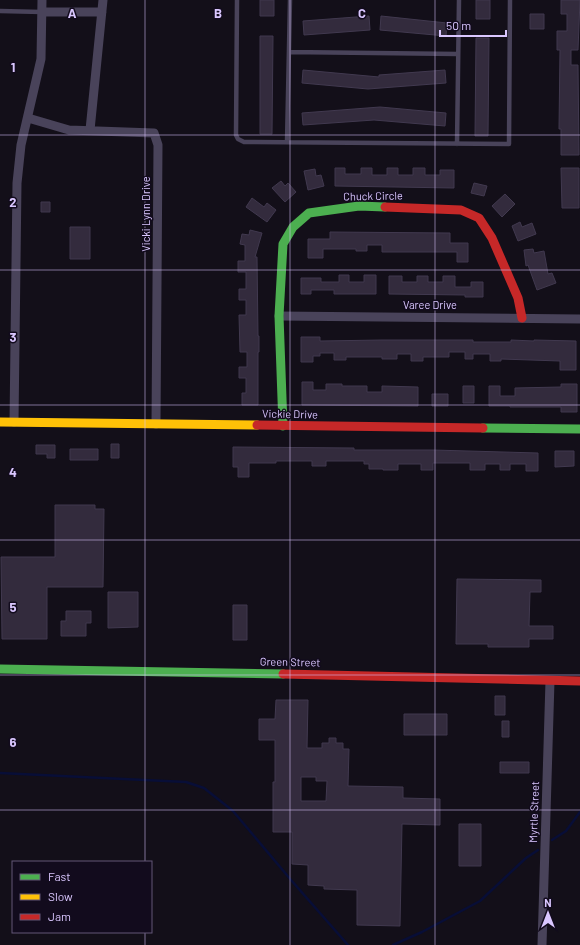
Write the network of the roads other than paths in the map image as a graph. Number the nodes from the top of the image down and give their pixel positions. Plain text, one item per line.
1 (42, 0) edge
2 (103, 0) edge
3 (237, 0) edge
4 (290, 0) edge
5 (459, 0) edge
6 (510, 0) edge
7 (0, 11) edge
8 (42, 12) junction
9 (102, 12) junction
10 (289, 52) junction
11 (458, 54) junction
12 (28, 118) junction
13 (90, 130) junction
14 (287, 142) junction
15 (457, 144) junction
16 (280, 316) junction
17 (522, 318) junction
18 (580, 319) edge
19 (0, 422) edge
20 (14, 422) junction
21 (156, 424) junction
22 (283, 426) junction
23 (580, 429) edge
24 (0, 669) edge
25 (550, 680) junction
26 (580, 681) edge
27 (542, 945) edge

1 - 8 street
2 - 9 street
3 - 14 lane
4 - 10 lane
5 - 11 lane
6 - 15 lane
7 - 8 lane
8 - 9 street
8 - 12 street
9 - 13 street
10 - 11 lane
10 - 14 lane
11 - 15 lane
12 - 13 street, Vicki Lynn Drive
12 - 20 street
13 - 21 street, Vicki Lynn Drive
14 - 15 lane
16 - 17 street, Varee Drive
16 - 17 street, Chuck Circle
16 - 22 street, Chuck Circle
17 - 18 street, Varee Drive
19 - 20 street, Vickie Drive
20 - 21 street, Vickie Drive
21 - 22 street, Vickie Drive
22 - 23 street, Vickie Drive
24 - 25 street, Green Street
25 - 26 street, Green Street
25 - 27 street, Myrtle Street

